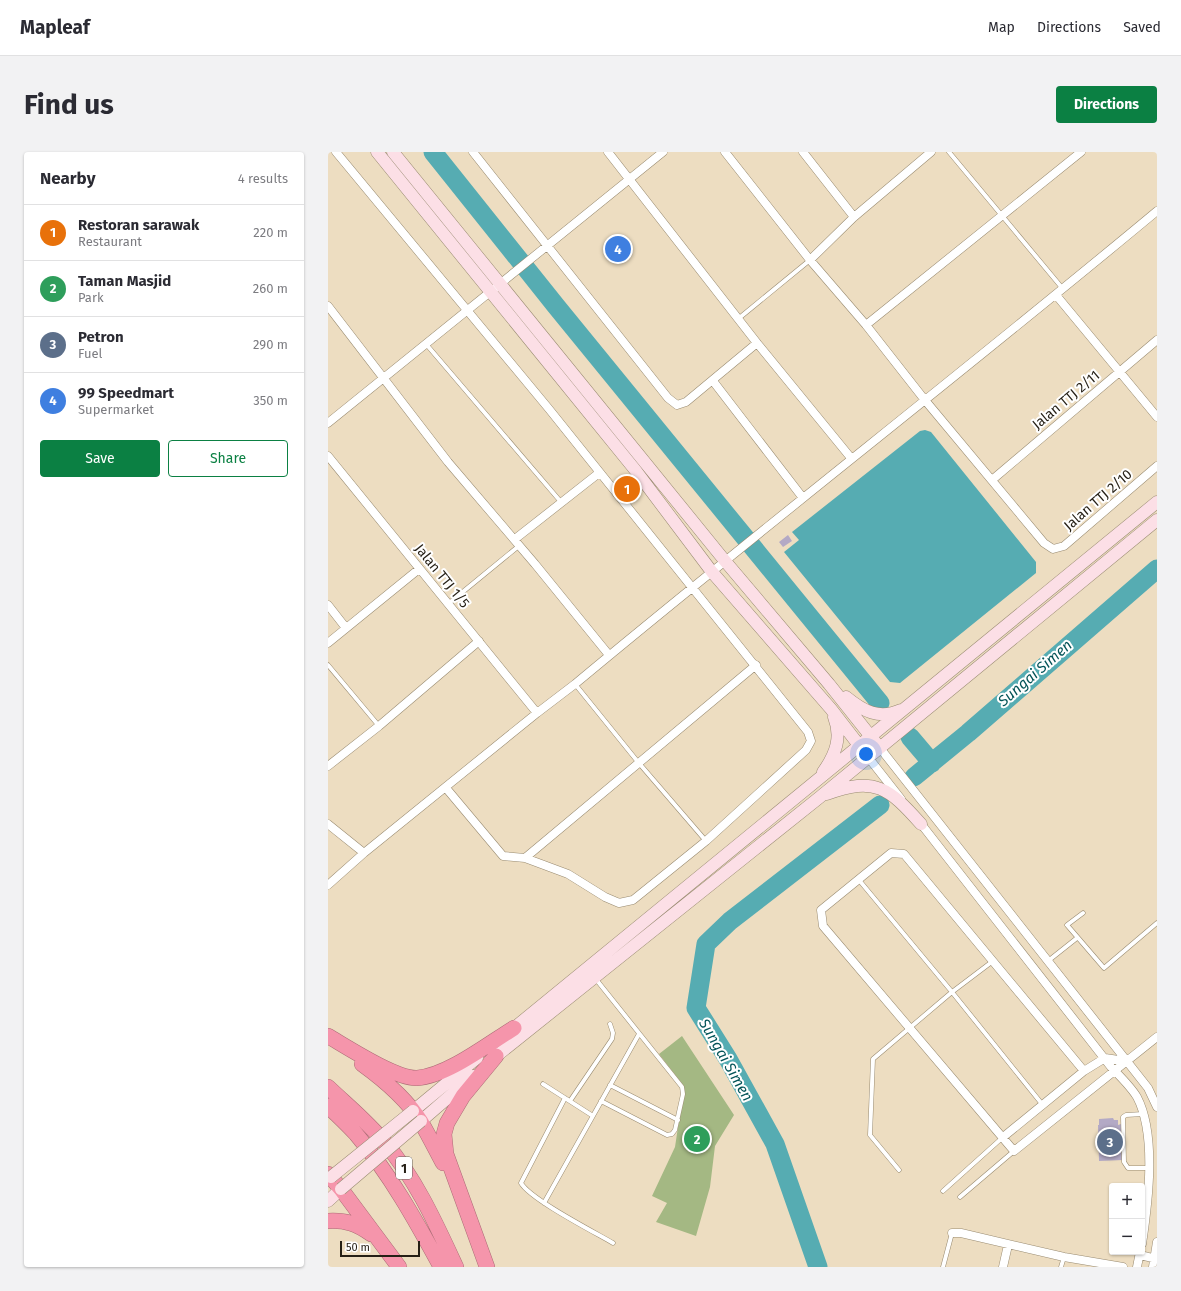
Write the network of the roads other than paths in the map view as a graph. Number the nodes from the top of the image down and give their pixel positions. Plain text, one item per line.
1 (336, 152) edge
2 (377, 152) edge
3 (393, 152) edge
4 (473, 152) edge
5 (608, 152) edge
6 (663, 152) edge
7 (725, 152) edge
8 (803, 152) edge
9 (949, 152) edge
10 (1081, 152) edge
11 (927, 153) edge
12 (629, 180) junction
13 (1157, 211) edge
14 (854, 216) junction
15 (1002, 216) junction
16 (548, 246) junction
17 (810, 260) junction
18 (501, 284) junction
19 (491, 292) junction
20 (1060, 292) junction
21 (328, 306) edge
22 (468, 310) junction
23 (738, 319) junction
24 (866, 325) junction
25 (1157, 340) edge
26 (758, 343) junction
27 (426, 344) junction
28 (1119, 372) junction
29 (384, 378) junction
30 (713, 381) junction
31 (924, 399) junction
32 (1157, 417) edge
33 (328, 423) edge
34 (328, 456) edge
35 (851, 458) junction
36 (1157, 466) edge
37 (599, 473) junction
38 (992, 480) junction
39 (803, 498) junction
40 (561, 502) junction
41 (1157, 502) edge
42 (1157, 520) edge
43 (517, 542) junction
44 (725, 561) junction
45 (419, 569) junction
46 (712, 572) junction
47 (691, 588) junction
48 (447, 604) junction
49 (328, 605) edge
50 (346, 628) junction
51 (479, 641) junction
52 (328, 643) edge
53 (609, 655) junction
54 (328, 665) edge
55 (756, 665) junction
56 (575, 684) junction
57 (829, 684) junction
58 (909, 706) junction
59 (831, 709) junction
60 (537, 713) junction
61 (380, 726) junction
62 (871, 737) junction
63 (860, 746) junction
64 (880, 748) junction
65 (868, 757) junction
66 (638, 762) junction
67 (328, 766) edge
68 (816, 783) junction
69 (446, 788) junction
70 (820, 797) junction
71 (328, 824) edge
72 (922, 824) junction
73 (706, 841) junction
74 (364, 853) junction
75 (525, 858) junction
76 (859, 880) junction
77 (328, 885) edge
78 (1083, 912) dead end
79 (656, 920) junction
80 (1157, 923) edge
81 (1077, 938) junction
82 (993, 961) junction
83 (1047, 961) junction
84 (591, 973) junction
85 (952, 992) junction
86 (610, 1024) dead end
87 (514, 1028) junction
88 (909, 1028) junction
89 (639, 1034) junction
90 (328, 1037) edge
91 (1157, 1037) edge
92 (496, 1056) junction
93 (1105, 1058) junction
94 (1125, 1061) junction
95 (1084, 1071) junction
96 (1115, 1071) junction
97 (543, 1084) dead end
98 (610, 1086) junction
99 (328, 1087) edge
100 (565, 1098) junction
101 (601, 1101) junction
102 (570, 1102) junction
103 (1042, 1104) junction
104 (328, 1106) edge
105 (1157, 1107) edge
106 (1143, 1114) junction
107 (417, 1116) junction
108 (593, 1116) junction
109 (678, 1120) junction
110 (1002, 1138) junction
111 (1014, 1151) junction
112 (1150, 1168) junction
113 (899, 1170) dead end
114 (329, 1177) edge
115 (341, 1189) junction
116 (943, 1191) dead end
117 (460, 1194) junction
118 (960, 1197) dead end
119 (328, 1201) edge
120 (544, 1203) junction
121 (328, 1221) edge
122 (1145, 1224) edge
123 (952, 1233) joint
124 (380, 1241) junction
125 (1157, 1242) edge
126 (613, 1243) dead end
127 (1008, 1245) junction
128 (1140, 1255) edge
129 (1142, 1255) edge
130 (1064, 1257) junction
131 (1155, 1262) edge
132 (1111, 1266) edge
133 (399, 1267) edge
134 (441, 1267) edge
135 (456, 1267) edge
136 (487, 1267) edge
137 (943, 1267) edge
138 (1003, 1267) edge
139 (1061, 1267) edge
140 (1123, 1267) edge
141 (1137, 1267) edge

1 - 22 street
2 - 19 street
3 - 18 street
4 - 16 street
5 - 12 street
6 - 12 street
7 - 17 street
8 - 14 street
9 - 15 lane
10 - 15 street
11 - 14 street
12 - 16 street
12 - 23 street
13 - 20 street
14 - 17 street
15 - 20 lane
15 - 24 street
16 - 18 street
16 - 30 street
17 - 23 lane
17 - 24 street
18 - 19 street
18 - 44 street
19 - 22 street
19 - 46 street
20 - 28 street
20 - 31 street
21 - 29 street
22 - 27 street
22 - 37 street
23 - 26 street
24 - 31 street
25 - 28 street, Jalan TTJ 2/11
26 - 30 street
26 - 35 street
27 - 29 street
27 - 40 lane
28 - 32 street
28 - 38 street, Jalan TTJ 2/11
29 - 33 street
29 - 43 street
30 - 39 street
31 - 35 street
31 - 38 street
34 - 45 street, Jalan TTJ 1/5
35 - 39 street
36 - 38 street, Jalan TTJ 2/10
37 - 40 street
37 - 47 street
39 - 44 street
40 - 43 street
41 - 58 street
42 - 64 street
43 - 48 lane
43 - 53 street
44 - 46 street
44 - 57 street
45 - 48 street, Jalan TTJ 1/5
45 - 50 street
46 - 47 street
46 - 59 street
47 - 53 street
47 - 55 street
48 - 51 street, Jalan TTJ 1/5
49 - 50 street
50 - 52 street
51 - 60 street, Jalan TTJ 1/5
51 - 61 street
53 - 56 street
54 - 61 lane
55 - 66 street
55 - 73 street
56 - 60 street
56 - 66 lane
57 - 58 street
57 - 62 street
58 - 62 street
59 - 63 street
59 - 68 street
60 - 69 street
61 - 67 street
62 - 63 street
62 - 64 street
63 - 65 street
63 - 68 street
64 - 65 street
64 - 83 street
65 - 70 street
65 - 72 street
66 - 73 lane
66 - 75 street
68 - 79 street
69 - 74 street
69 - 75 street
70 - 72 street
70 - 79 street
71 - 74 street
72 - 93 street
73 - 75 street
74 - 77 street
76 - 82 street
76 - 85 lane
76 - 88 street
78 - 81 lane
79 - 84 street
80 - 81 lane
81 - 83 lane
82 - 85 lane
82 - 95 street
83 - 94 street
84 - 87 street
84 - 89 lane
84 - 92 street
85 - 88 lane
85 - 103 lane
86 - 102 lane
87 - 90 highway
87 - 107 street
88 - 110 street
88 - 113 lane
89 - 98 lane
89 - 109 lane
90 - 107 highway
91 - 94 street
92 - 107 street
92 - 117 highway
93 - 94 street
93 - 95 street
93 - 96 street
94 - 96 street
94 - 105 street
95 - 103 street
96 - 106 street
96 - 111 street
97 - 100 lane
98 - 101 lane
98 - 109 lane
99 - 135 highway, 1
100 - 102 lane
100 - 120 lane
101 - 108 lane
101 - 109 lane
102 - 108 lane
103 - 110 street
104 - 134 highway, 1
106 - 112 street
106 - 112 lane
107 - 114 street, bridge
107 - 115 street, bridge
107 - 117 highway
108 - 120 lane
110 - 111 street
110 - 116 lane
111 - 118 lane
112 - 122 street
114 - 115 highway
115 - 119 street
115 - 124 highway
117 - 136 highway
120 - 126 lane
121 - 124 highway
123 - 127 street
123 - 137 lane
124 - 133 highway
125 - 131 street
127 - 130 street
127 - 138 street
128 - 141 street
129 - 131 street
130 - 132 street
130 - 139 lane
132 - 140 street

